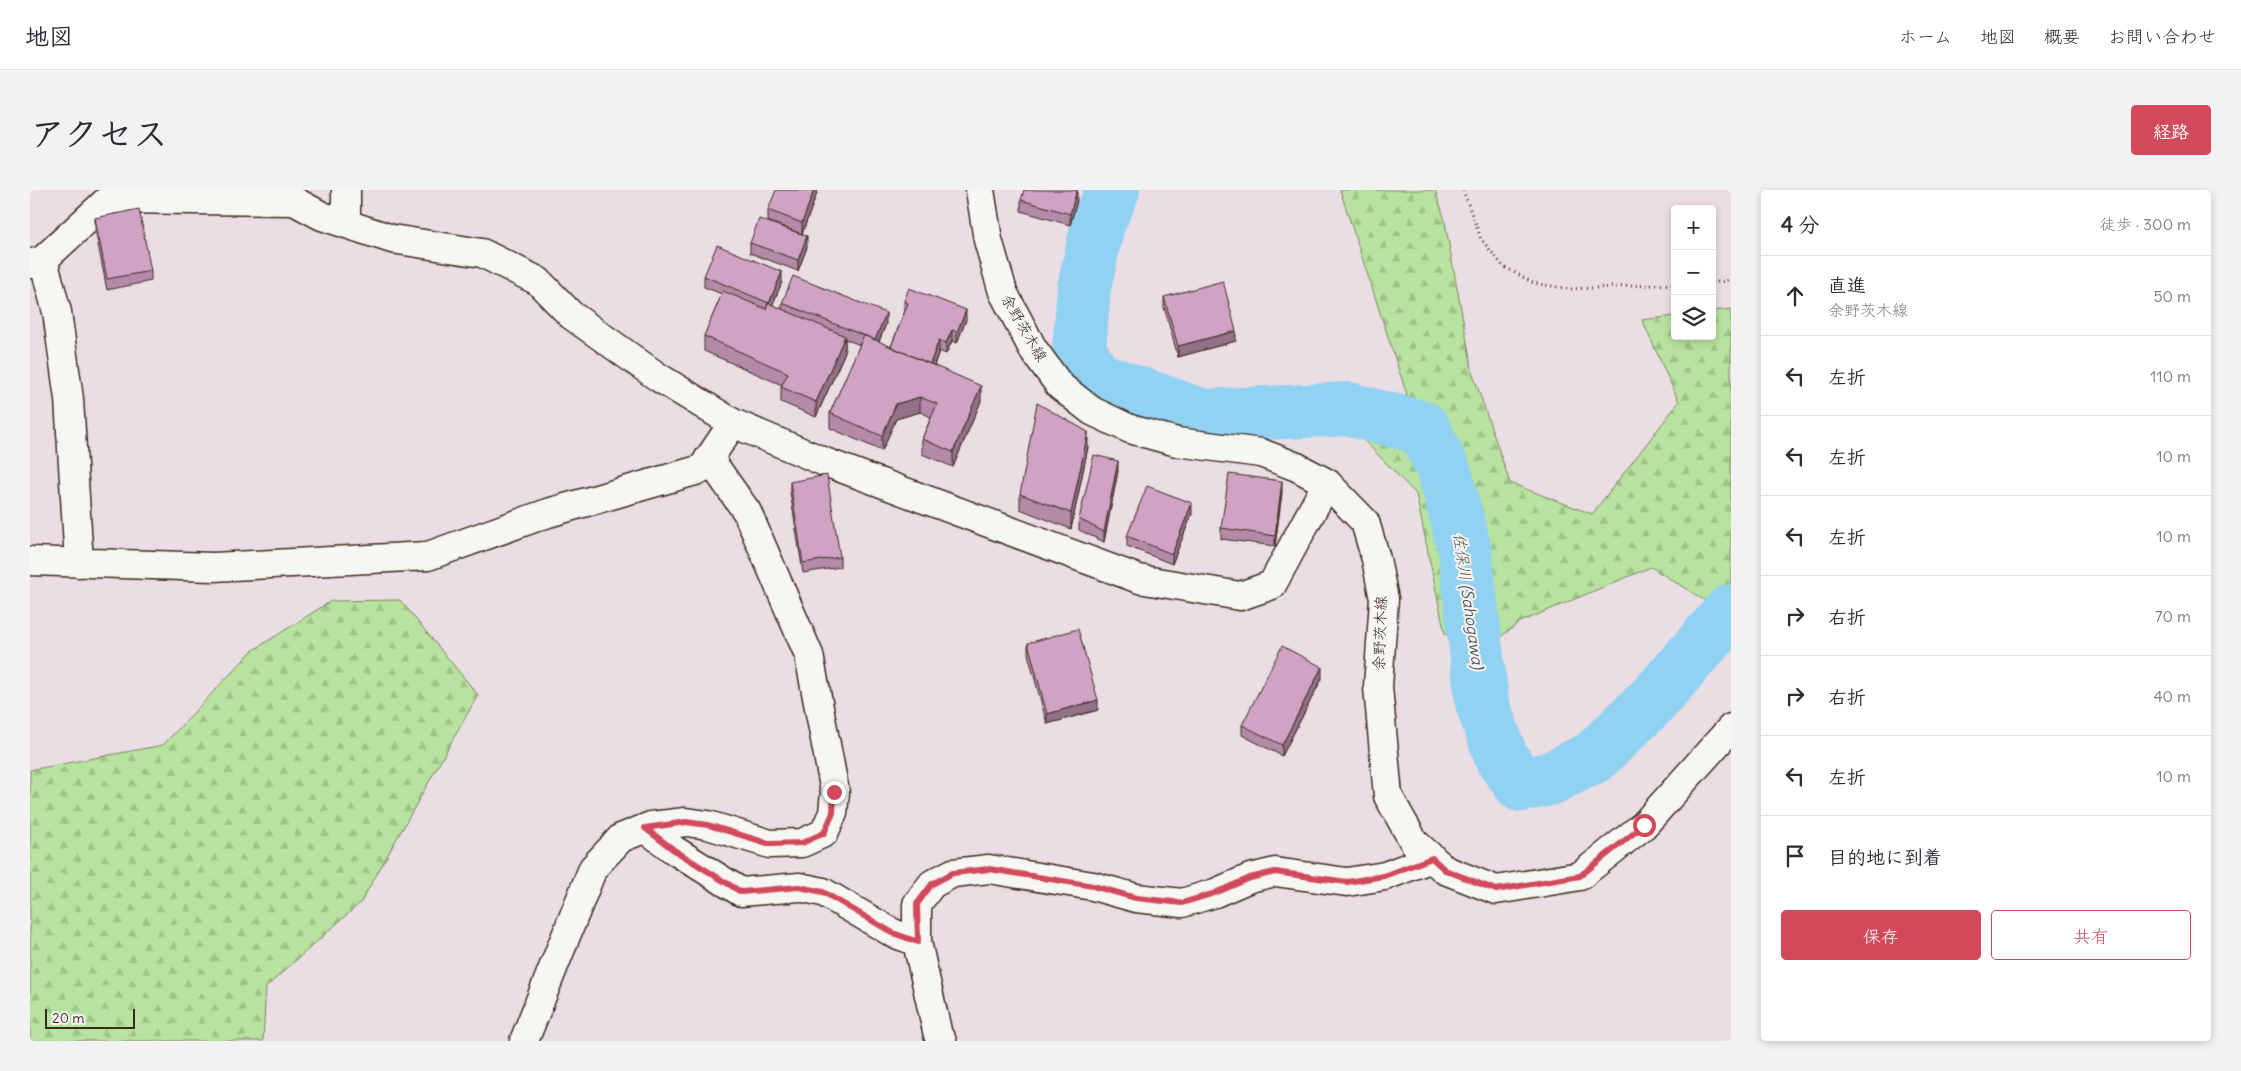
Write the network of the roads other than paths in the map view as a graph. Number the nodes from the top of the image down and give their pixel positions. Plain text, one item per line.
1 (346, 190) edge
2 (980, 190) edge
3 (346, 224) junction
4 (37, 262) edge
5 (733, 423) junction
6 (709, 458) junction
7 (1327, 483) junction
8 (30, 561) edge
9 (79, 563) junction
10 (1731, 728) edge
11 (645, 828) junction
12 (1432, 858) junction
13 (918, 942) junction
14 (524, 1041) edge
15 (942, 1041) edge

1 - 3 street
2 - 7 street, 余野茨木線
3 - 4 street
3 - 5 street
4 - 9 street
5 - 6 street
5 - 7 street
6 - 9 street
6 - 11 street
7 - 12 street, 余野茨木線
8 - 9 street
10 - 12 street, 余野茨木線
11 - 13 street
11 - 14 street
12 - 13 street
13 - 15 street

